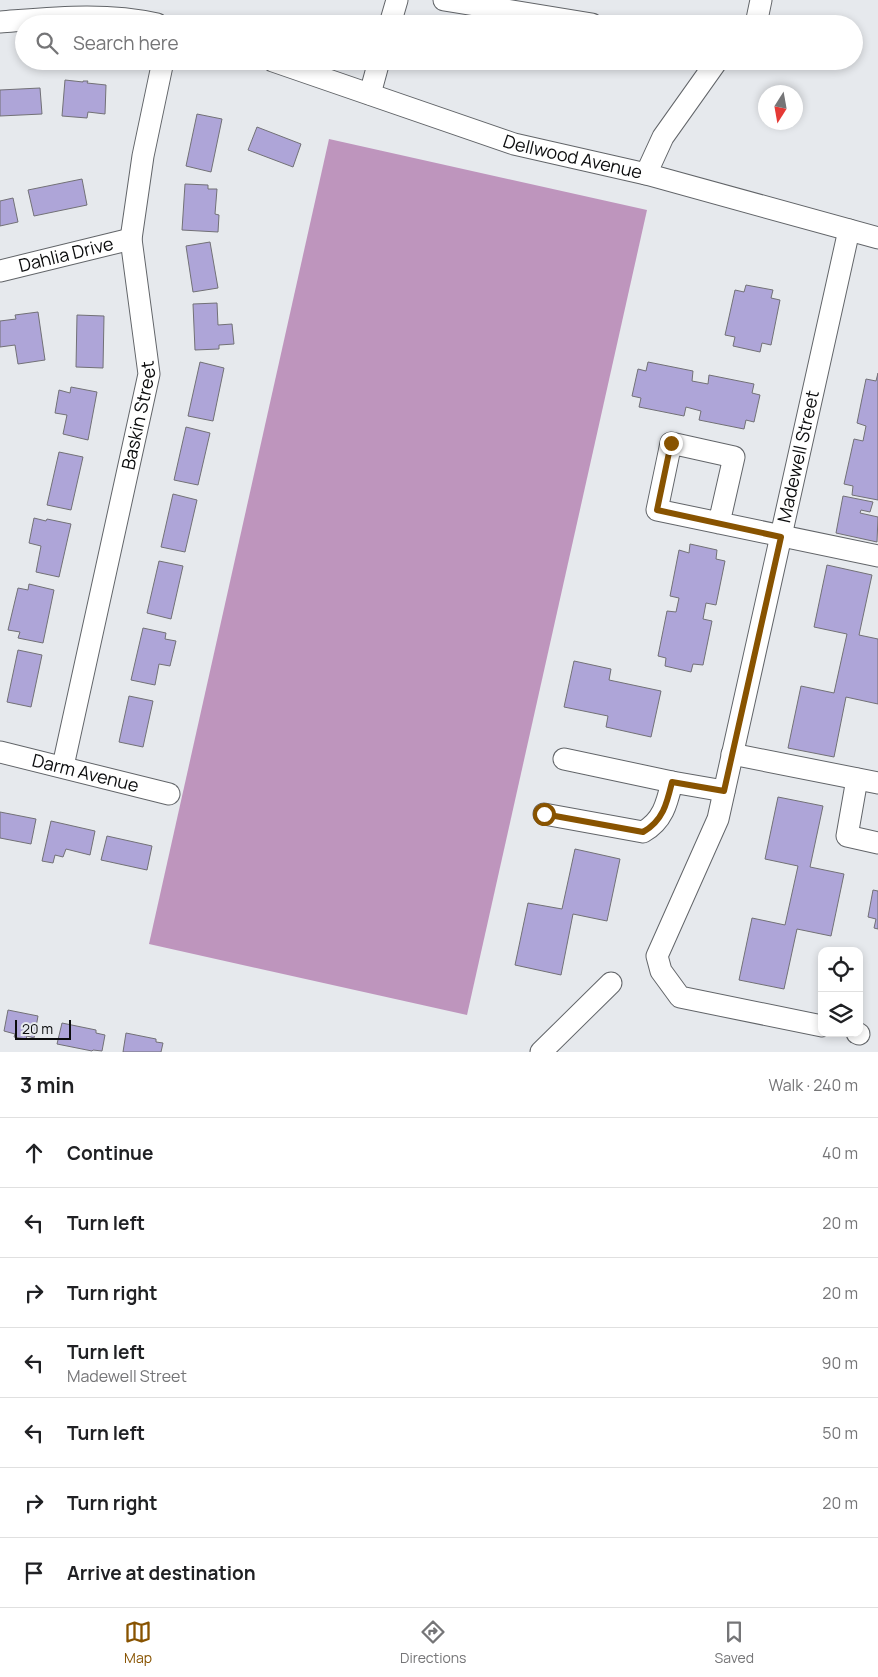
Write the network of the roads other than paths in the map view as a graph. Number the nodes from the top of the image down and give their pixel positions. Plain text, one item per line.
1 (398, 0) edge
2 (444, 0) edge
3 (760, 0) edge
4 (102, 8) edge
5 (80, 15) edge
6 (119, 15) edge
7 (393, 15) edge
8 (536, 15) edge
9 (758, 15) edge
10 (15, 21) edge
11 (0, 22) edge
12 (162, 70) edge
13 (299, 70) edge
14 (377, 70) edge
15 (711, 70) edge
16 (370, 94) junction
17 (646, 174) junction
18 (849, 230) junction
19 (131, 238) junction
20 (878, 238) edge
21 (0, 271) edge
22 (719, 524) dead end
23 (781, 537) junction
24 (878, 556) edge
25 (0, 752) edge
26 (732, 754) junction
27 (564, 758) dead end
28 (62, 766) junction
29 (857, 779) junction
30 (672, 782) junction
31 (878, 783) edge
32 (724, 791) junction
33 (169, 794) dead end
34 (544, 814) dead end
35 (878, 844) edge
36 (612, 983) dead end
37 (818, 1025) edge
38 (541, 1052) edge

1 - 7 street
2 - 8 street
3 - 9 street
4 - 5 street
4 - 6 street
10 - 11 street
12 - 19 street, Baskin Street
13 - 16 street, Dellwood Avenue
14 - 16 street
15 - 17 street
16 - 17 street, Dellwood Avenue
17 - 18 street, Dellwood Avenue
18 - 20 street, Dellwood Avenue
18 - 23 street, Madewell Street
19 - 21 street, Dahlia Drive
19 - 28 street, Baskin Street
22 - 23 street
23 - 24 street
23 - 26 street, Madewell Street
25 - 28 street, Darm Avenue
26 - 29 street
26 - 32 street, Madewell Street
27 - 30 street
28 - 33 street, Darm Avenue
29 - 31 street
29 - 35 street
30 - 32 street
30 - 34 street
32 - 37 street, Madewell Street
36 - 38 street

